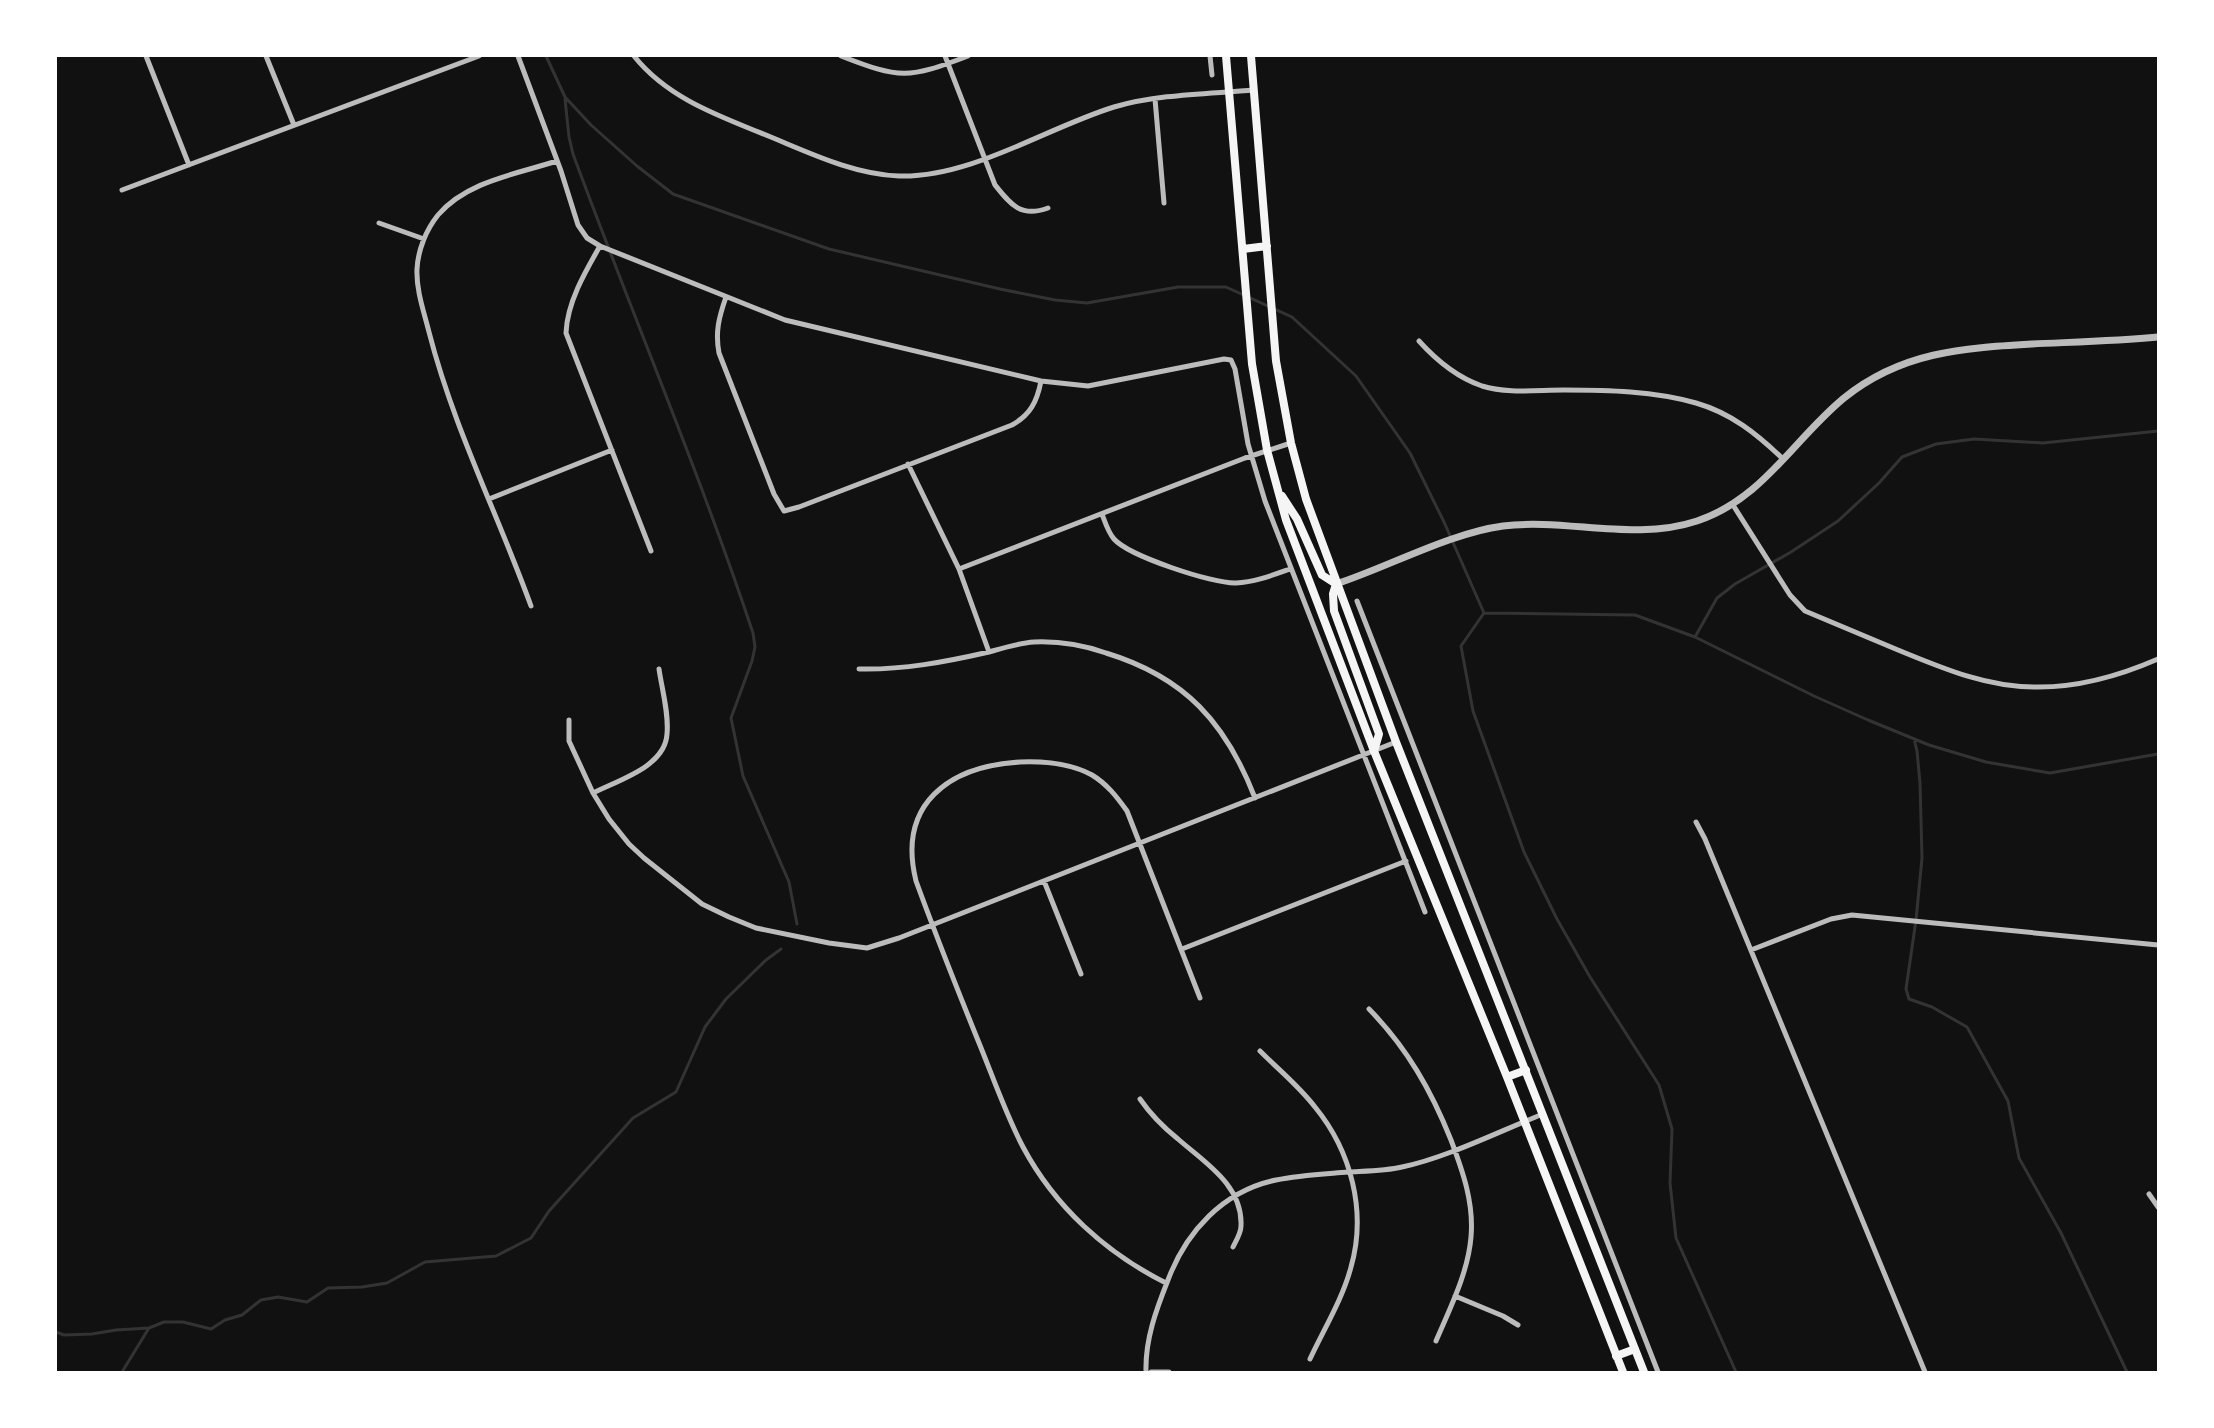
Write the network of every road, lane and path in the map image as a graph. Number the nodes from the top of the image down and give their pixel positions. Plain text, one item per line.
1 (146, 56) edge
2 (266, 56) edge
3 (479, 56) edge
4 (518, 56) edge
5 (634, 56) edge
6 (841, 56) edge
7 (945, 56) edge
8 (968, 56) edge
9 (1210, 56) edge
10 (1226, 56) edge
11 (1251, 56) edge
12 (948, 63) junction
13 (1212, 75) dead end
14 (1254, 90) junction
15 (1229, 93) junction
16 (1155, 99) junction
17 (294, 125) junction
18 (984, 158) junction
19 (557, 161) junction
20 (189, 165) junction
21 (122, 190) dead end
22 (1164, 203) dead end
23 (1048, 208) dead end
24 (379, 223) dead end
25 (424, 239) junction
26 (602, 246) junction
27 (1267, 246) junction
28 (1243, 249) junction
29 (726, 297) junction
30 (2158, 337) edge
31 (1419, 341) dead end
32 (1041, 381) junction
33 (1291, 443) junction
34 (612, 450) junction
35 (1267, 450) junction
36 (1251, 455) junction
37 (1783, 459) junction
38 (908, 464) junction
39 (1278, 490) junction
40 (489, 499) junction
41 (1733, 505) junction
42 (1102, 513) junction
43 (651, 551) dead end
44 (959, 569) junction
45 (1290, 569) junction
46 (1336, 584) junction
47 (1358, 601) dead end
48 (531, 606) dead end
49 (1375, 646) junction
50 (1362, 651) junction
51 (989, 652) junction
52 (2158, 659) edge
53 (659, 669) dead end
54 (859, 669) dead end
55 (569, 720) dead end
56 (1396, 742) junction
57 (1374, 751) junction
58 (1364, 755) junction
59 (593, 792) junction
60 (1255, 798) junction
61 (1696, 822) dead end
62 (1140, 843) junction
63 (1406, 861) junction
64 (1044, 881) junction
65 (1425, 912) dead end
66 (932, 925) junction
67 (2158, 945) edge
68 (1182, 950) junction
69 (1751, 950) junction
70 (1081, 974) dead end
71 (1200, 998) dead end
72 (1369, 1009) dead end
73 (1260, 1051) dead end
74 (1539, 1065) junction
75 (1526, 1070) junction
76 (1507, 1077) junction
77 (1140, 1099) dead end
78 (1543, 1114) junction
79 (1524, 1121) junction
80 (1455, 1149) junction
81 (1350, 1172) junction
82 (2149, 1194) dead end
83 (1234, 1196) junction
84 (2158, 1207) edge
85 (1233, 1247) dead end
86 (1166, 1283) junction
87 (1455, 1296) junction
88 (1518, 1325) dead end
89 (1436, 1341) dead end
90 (1635, 1349) junction
91 (1616, 1356) junction
92 (1310, 1359) dead end
93 (1146, 1372) edge
94 (1151, 1372) edge
95 (1169, 1372) edge
96 (1623, 1372) edge
97 (1644, 1372) edge
98 (1658, 1372) edge
99 (1925, 1372) edge

1 - 20 street
2 - 17 street
3 - 17 street
4 - 19 street
5 - 18 street
6 - 12 street
7 - 12 street
8 - 12 street
9 - 13 street
10 - 15 main road
11 - 14 main road
12 - 18 street
14 - 15 street
14 - 27 main road
15 - 16 street
15 - 28 main road
16 - 18 street
16 - 22 street
17 - 20 street
18 - 23 street
19 - 25 street
19 - 26 street
20 - 21 street
24 - 25 street
25 - 40 street
26 - 29 street
26 - 34 street
27 - 28 main road
27 - 33 main road
28 - 35 main road
29 - 32 street
29 - 38 street
30 - 37 street
31 - 37 street
32 - 36 street
32 - 38 street
33 - 35 street
33 - 46 main road
34 - 40 street
34 - 43 street
35 - 36 street
35 - 39 main road
36 - 42 street
36 - 45 street
37 - 41 street
38 - 44 street
39 - 46 main road
39 - 57 main road
40 - 48 street
41 - 46 street
41 - 52 street
42 - 44 street
42 - 45 street
44 - 51 street
45 - 58 street
46 - 50 main road
46 - 57 main road
47 - 49 street
49 - 50 street
49 - 74 street
50 - 56 main road
51 - 54 street
51 - 60 street
53 - 59 street
55 - 59 street
56 - 57 street
56 - 75 main road
57 - 58 street
57 - 76 main road
58 - 60 street
58 - 63 street
59 - 66 street
60 - 62 street
61 - 69 street
62 - 64 street
62 - 66 street
62 - 68 street
63 - 65 street
63 - 68 street
64 - 66 street
64 - 70 street
66 - 86 street
67 - 69 street
68 - 71 street
69 - 99 street
72 - 80 street
73 - 81 street
74 - 75 street
74 - 98 street
75 - 76 main road
75 - 78 main road
76 - 79 main road
77 - 83 street
78 - 79 street
78 - 90 main road
79 - 80 street
79 - 91 main road
80 - 81 street
80 - 87 street
81 - 83 street
81 - 92 street
82 - 84 street
83 - 85 street
83 - 86 street
86 - 93 street
87 - 88 street
87 - 89 street
90 - 91 main road
90 - 97 main road
91 - 96 main road
94 - 95 street

